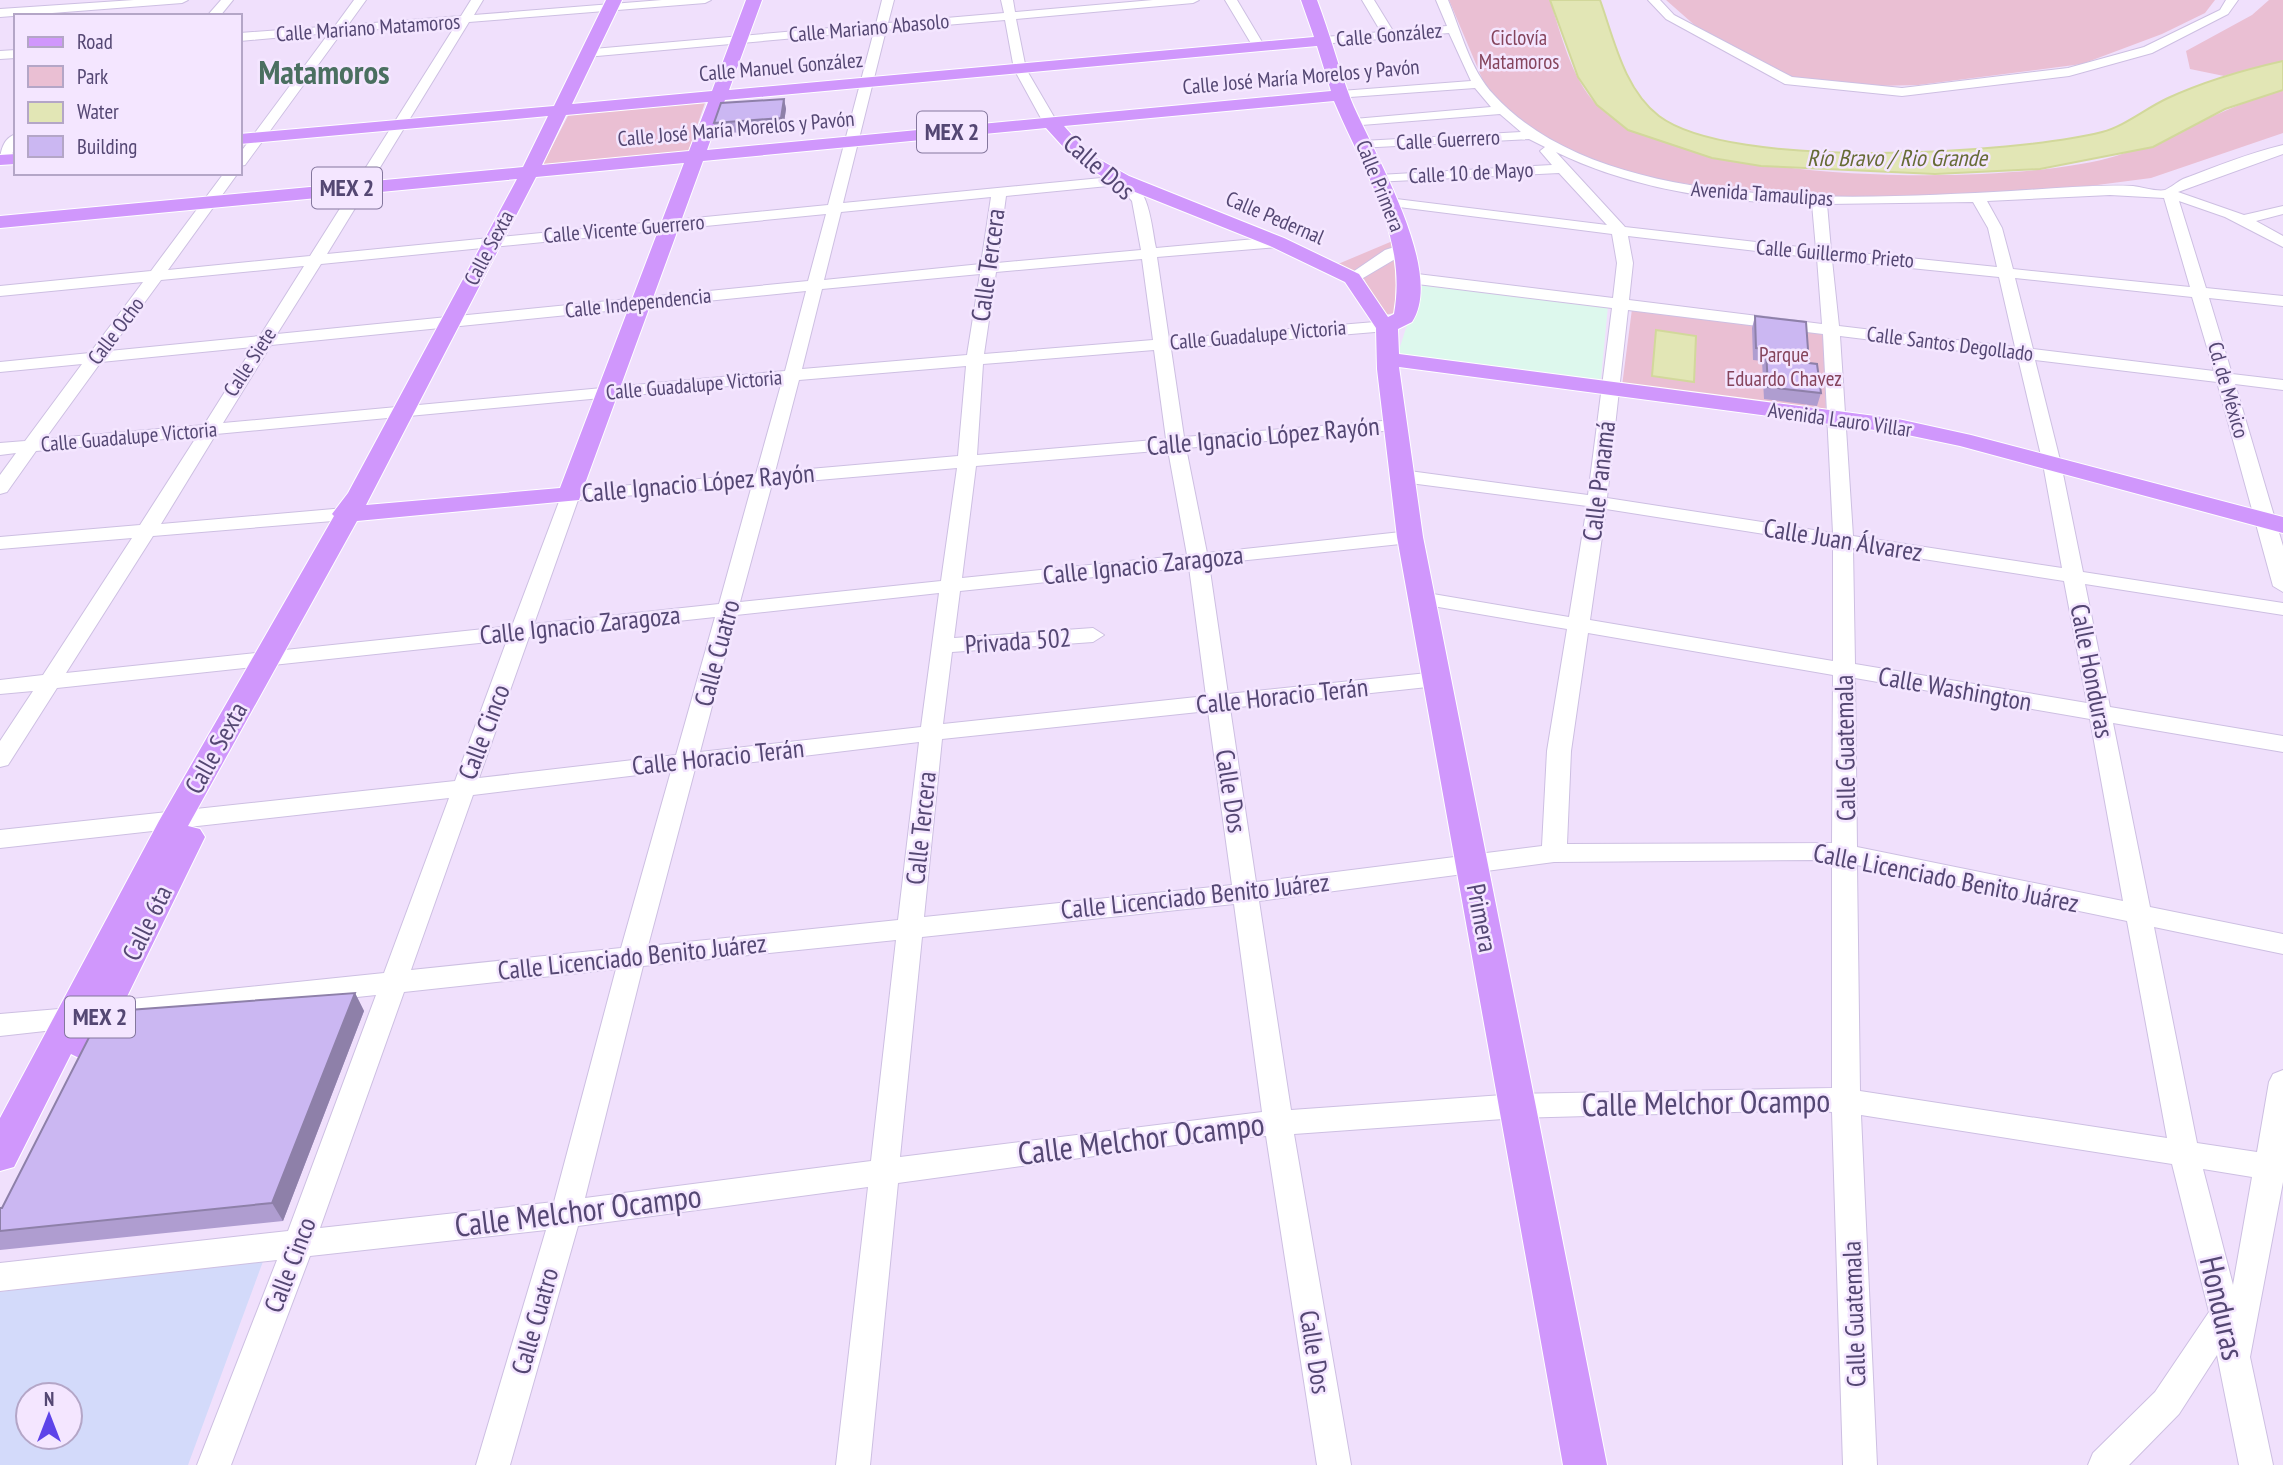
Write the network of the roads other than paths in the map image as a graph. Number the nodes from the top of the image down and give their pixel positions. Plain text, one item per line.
1 (8, 0) edge
2 (182, 0) edge
3 (227, 0) edge
4 (360, 0) edge
5 (477, 0) edge
6 (705, 0) edge
7 (754, 0) edge
8 (888, 0) edge
9 (1007, 0) edge
10 (1193, 0) edge
11 (1231, 0) edge
12 (1309, 0) edge
13 (1368, 0) edge
14 (1442, 0) edge
15 (2232, 0) edge
16 (612, 4) edge
17 (1649, 4) edge
18 (106, 7) edge
19 (0, 11) edge
20 (215, 14) edge
21 (1008, 16) junction
22 (464, 20) junction
23 (882, 26) junction
24 (1453, 29) junction
25 (337, 31) junction
26 (1389, 35) junction
27 (242, 37) edge
28 (738, 39) junction
29 (1325, 41) junction
30 (1259, 47) junction
31 (586, 52) junction
32 (1020, 69) junction
33 (869, 83) junction
34 (1477, 83) junction
35 (718, 95) junction
36 (1341, 95) junction
37 (562, 110) junction
38 (1500, 110) junction
39 (1050, 122) junction
40 (1354, 123) junction
41 (397, 124) junction
42 (258, 137) junction
43 (1535, 137) junction
44 (242, 139) edge
45 (14, 141) edge
46 (853, 141) junction
47 (1363, 145) junction
48 (2283, 149) edge
49 (694, 156) junction
50 (242, 159) edge
51 (0, 160) edge
52 (1564, 168) junction
53 (530, 171) junction
54 (230, 175) edge
55 (1379, 179) junction
56 (1122, 180) junction
57 (2186, 183) junction
58 (361, 187) junction
59 (2127, 192) junction
60 (999, 193) junction
61 (2170, 194) junction
62 (1978, 198) junction
63 (1819, 199) junction
64 (210, 202) junction
65 (1388, 202) junction
66 (834, 209) junction
67 (2283, 209) edge
68 (2238, 216) junction
69 (0, 222) edge
70 (670, 224) junction
71 (1619, 229) junction
72 (2281, 240) edge
73 (493, 241) junction
74 (1277, 242) junction
75 (1404, 249) junction
76 (1825, 253) junction
77 (1149, 254) junction
78 (315, 259) junction
79 (988, 268) junction
80 (2007, 271) junction
81 (158, 274) junction
82 (1352, 278) junction
83 (1409, 278) junction
84 (814, 286) junction
85 (0, 291) edge
86 (2200, 292) junction
87 (2283, 301) edge
88 (640, 303) junction
89 (1621, 304) junction
90 (449, 322) junction
91 (1387, 326) junction
92 (1833, 330) junction
93 (265, 340) junction
94 (1162, 344) junction
95 (2027, 353) junction
96 (95, 358) junction
97 (975, 361) junction
98 (1388, 364) junction
99 (0, 367) edge
100 (792, 375) junction
101 (2225, 378) junction
102 (2283, 385) edge
103 (607, 393) junction
104 (1610, 393) junction
105 (402, 411) junction
106 (1838, 423) junction
107 (1395, 425) junction
108 (207, 430) junction
109 (1176, 443) junction
110 (31, 446) junction
111 (0, 449) edge
112 (967, 460) junction
113 (2052, 469) junction
114 (763, 476) junction
115 (1402, 476) junction
116 (0, 488) edge
117 (570, 495) junction
118 (1597, 502) junction
119 (356, 507) junction
120 (2275, 528) edge
121 (146, 532) junction
122 (1410, 537) junction
123 (1843, 540) junction
124 (0, 543) edge
125 (1198, 559) junction
126 (2072, 576) junction
127 (950, 586) junction
128 (2283, 586) edge
129 (1421, 598) junction
130 (729, 609) junction
131 (2283, 609) edge
132 (1580, 625) junction
133 (523, 631) junction
134 (1093, 635) dead end
135 (942, 646) junction
136 (273, 657) junction
137 (1844, 669) junction
138 (1437, 679) junction
139 (51, 682) junction
140 (0, 687) edge
141 (1217, 704) junction
142 (2101, 715) junction
143 (931, 733) junction
144 (2283, 744) edge
145 (0, 759) edge
146 (687, 760) junction
147 (463, 786) junction
148 (186, 820) junction
149 (0, 839) edge
150 (1554, 853) junction
151 (1847, 854) junction
152 (1471, 862) junction
153 (1246, 893) junction
154 (2137, 915) junction
155 (910, 928) junction
156 (2283, 944) edge
157 (632, 957) junction
158 (393, 982) junction
159 (87, 1016) junction
160 (0, 1025) edge
161 (2283, 1082) edge
162 (1846, 1101) junction
163 (1517, 1106) junction
164 (1278, 1122) junction
165 (2184, 1152) junction
166 (0, 1154) edge
167 (2275, 1168) edge
168 (883, 1170) junction
169 (13, 1188) edge
170 (566, 1214) junction
171 (299, 1244) junction
172 (0, 1277) edge
173 (2225, 1315) junction
174 (2235, 1366) junction
175 (214, 1465) edge
176 (493, 1465) edge
177 (853, 1465) edge
178 (1334, 1465) edge
179 (1585, 1465) edge
180 (1860, 1465) edge
181 (2105, 1465) edge
182 (2256, 1465) edge

1 - 19 street
2 - 18 street
3 - 20 street
4 - 25 street
5 - 22 street, Calle Siete
6 - 16 street, Calle Mariano Matamoros
7 - 28 main road, Calle Cinco
8 - 23 street, Calle Cuatro
9 - 21 street, Calle Dos
10 - 21 street, Calle Mariano Abasolo
11 - 30 street
12 - 29 main road, Calle Primera
13 - 26 street
14 - 24 street, Avenida Tamaulipas
15 - 17 street
16 - 22 street, Calle Mariano Matamoros
16 - 31 main road, Calle Sexta / MEX 2
18 - 19 street
21 - 23 street, Calle Mariano Abasolo
21 - 32 street, Calle Dos
22 - 25 street, Calle Mariano Matamoros
22 - 41 street, Calle Siete
23 - 28 street, Calle Mariano Abasolo
23 - 33 street, Calle Cuatro
24 - 26 street, Calle González
24 - 34 street, Avenida Tamaulipas
25 - 27 street, Calle Mariano Matamoros
25 - 42 street
26 - 29 street, Calle González
28 - 31 street, Calle Mariano Abasolo
28 - 35 main road, Calle Cinco
29 - 30 main road, Calle Manuel González
29 - 36 main road, Calle Primera
30 - 32 main road, Calle Manuel González
31 - 37 main road, Calle Sexta / MEX 2
32 - 33 main road, Calle Manuel González
32 - 39 street, Calle Dos
33 - 35 main road, Calle Manuel González
33 - 46 street, Calle Cuatro
34 - 36 street, Calle José María Morelos y Pavón
34 - 38 street, Avenida Tamaulipas
35 - 37 main road, Calle Manuel González / MEX 2
35 - 49 main road, Calle Cinco
36 - 39 main road, Calle José María Morelos y Pavón
36 - 40 main road, Calle Primera
37 - 41 main road, Calle Manuel González / MEX 2
37 - 53 main road, Calle Sexta / MEX 2
38 - 40 street
38 - 43 street, Avenida Tamaulipas
39 - 46 main road, Calle José María Morelos y Pavón / MEX 2
39 - 56 main road, Calle Dos
40 - 47 main road, Calle Primera
41 - 42 main road, Calle Manuel González / MEX 2
41 - 58 street, Calle Siete
42 - 44 main road, Calle Manuel González / MEX 2
42 - 50 street
43 - 47 street, Calle Guerrero
43 - 52 street
43 - 63 street, Avenida Tamaulipas
45 - 51 street
46 - 49 main road, Calle José María Morelos y Pavón / MEX 2
46 - 66 street, Calle Cuatro
47 - 55 main road, Calle Primera
48 - 57 street
49 - 53 main road, Calle José María Morelos y Pavón / MEX 2
49 - 70 main road, Calle Cinco
52 - 55 street, Calle 10 de Mayo
52 - 71 street
53 - 58 main road, Calle José María Morelos y Pavón / MEX 2
53 - 73 main road, Calle Sexta / MEX 2
54 - 64 street, Calle Ocho
55 - 65 main road, Calle Primera
56 - 60 street, Calle Vicente Guerrero
56 - 74 main road, Calle Pedernal
56 - 77 street, Calle Dos
57 - 59 street
57 - 61 street
57 - 68 street
58 - 64 main road, Calle José María Morelos y Pavón / MEX 2
58 - 78 street, Calle Siete
59 - 61 street, Avenida Tamaulipas
59 - 62 street, Avenida Tamaulipas
60 - 66 street, Calle Vicente Guerrero
60 - 79 street, Calle Tercera
61 - 68 street
61 - 86 street, Cd. de México
62 - 63 street, Avenida Tamaulipas
62 - 80 street, Calle Honduras
63 - 76 street, Calle Guatemala
64 - 69 main road, Calle José María Morelos y Pavón / MEX 2
64 - 81 street, Calle Ocho
65 - 71 street, Calle Guillermo Prieto
65 - 75 main road, Calle Primera
66 - 70 street, Calle Vicente Guerrero
66 - 84 street, Calle Cuatro
67 - 68 street
68 - 72 street
70 - 73 street, Calle Vicente Guerrero
70 - 88 main road, Calle Cinco
71 - 76 street, Calle Guillermo Prieto
71 - 89 street, Calle Panamá
73 - 78 street, Calle Vicente Guerrero
73 - 90 main road, Calle Sexta / MEX 2
74 - 77 street, Calle Independencia
74 - 82 main road, Calle Pedernal
75 - 82 street
75 - 83 main road, Calle Primera
76 - 80 street, Calle Guillermo Prieto
76 - 92 street, Calle Guatemala
77 - 79 street, Calle Independencia
77 - 94 street, Calle Dos
78 - 81 street, Calle Vicente Guerrero
78 - 93 street, Calle Siete
79 - 84 street, Calle Independencia
79 - 97 street, Calle Tercera
80 - 86 street, Calle Guillermo Prieto
80 - 95 street, Calle Honduras
81 - 85 street, Calle Vicente Guerrero
81 - 96 street, Calle Ocho
82 - 91 main road
83 - 89 street, Calle Santos Degollado
83 - 91 main road, Calle Primera
84 - 88 street, Calle Independencia
84 - 100 street, Calle Cuatro
86 - 87 street, Calle Guillermo Prieto
86 - 101 street, Cd. de México
88 - 90 street, Calle Independencia
88 - 103 main road, Calle Cinco
89 - 92 street, Calle Santos Degollado
89 - 104 street, Calle Panamá
90 - 93 street, Calle Independencia
90 - 105 main road, Calle Sexta / MEX 2
91 - 94 street, Calle Guadalupe Victoria
91 - 98 main road
92 - 95 street, Calle Santos Degollado
92 - 106 street, Calle Guatemala
93 - 96 street, Calle Independencia
93 - 108 street, Calle Siete
94 - 97 street, Calle Guadalupe Victoria
94 - 109 street, Calle Dos
95 - 101 street, Calle Santos Degollado
95 - 113 street, Calle Honduras
96 - 99 street, Calle Independencia
96 - 110 street, Calle Ocho
97 - 100 street, Calle Guadalupe Victoria
97 - 112 street, Calle Tercera
98 - 104 main road, Avenida Lauro Villar
98 - 107 main road, Primera
100 - 103 street, Calle Guadalupe Victoria
100 - 114 street, Calle Cuatro
101 - 102 street, Calle Santos Degollado
101 - 120 street, Cd. de México
103 - 105 street, Calle Guadalupe Victoria
103 - 117 main road, Calle Cinco
104 - 106 main road, Avenida Lauro Villar
104 - 118 street, Calle Panamá
105 - 108 street, Calle Guadalupe Victoria
105 - 119 main road, Calle Sexta / MEX 2
106 - 113 main road, Avenida Lauro Villar
106 - 123 street, Calle Guatemala
107 - 109 street, Calle Ignacio López Rayón
107 - 115 main road, Primera
108 - 110 street, Calle Guadalupe Victoria
108 - 121 street, Calle Siete
109 - 112 street, Calle Ignacio López Rayón
109 - 125 street, Calle Dos
110 - 111 street, Calle Guadalupe Victoria
110 - 116 street, Calle Ocho
112 - 114 street, Calle Ignacio López Rayón
112 - 127 street, Calle Tercera
113 - 120 main road, Avenida Lauro Villar
113 - 126 street, Calle Honduras
114 - 117 street, Calle Ignacio López Rayón
114 - 130 street, Calle Cuatro
115 - 118 street, Calle Juan Álvarez
115 - 122 main road, Primera
117 - 119 main road, Calle Ignacio López Rayón
117 - 133 street, Calle Cinco
118 - 123 street, Calle Juan Álvarez
118 - 132 street, Calle Panamá
119 - 121 street, Calle Ignacio López Rayón
119 - 136 main road, Calle Sexta / MEX 2
120 - 128 street, Cd. de México
121 - 124 street, Calle Ignacio López Rayón
121 - 139 street, Calle Siete
122 - 125 street, Calle Ignacio Zaragoza
122 - 129 main road, Primera
123 - 126 street, Calle Juan Álvarez
123 - 137 street, Calle Guatemala
125 - 127 street, Calle Ignacio Zaragoza
125 - 141 street, Calle Dos
126 - 131 street, Calle Juan Álvarez
126 - 142 street, Calle Honduras
127 - 130 street, Calle Ignacio Zaragoza
127 - 135 street, Calle Tercera
129 - 132 street, Calle Washington
129 - 138 main road, Primera
130 - 133 street, Calle Ignacio Zaragoza
130 - 146 street, Calle Cuatro
132 - 137 street, Calle Washington
132 - 150 street, Calle Panamá
133 - 136 street, Calle Ignacio Zaragoza
133 - 147 street, Calle Cinco
134 - 135 street, Privada 502
135 - 143 street, Calle Tercera
136 - 139 street, Calle Ignacio Zaragoza
136 - 148 main road, Calle Sexta / MEX 2
137 - 142 street, Calle Washington
137 - 151 street, Calle Guatemala
138 - 141 street, Calle Horacio Terán
138 - 152 main road, Primera
139 - 140 street, Calle Ignacio Zaragoza
139 - 145 street, Calle Siete
141 - 143 street, Calle Horacio Terán
141 - 153 street, Calle Dos
142 - 144 street, Calle Washington
142 - 154 street, Calle Honduras
143 - 146 street, Calle Horacio Terán
143 - 155 street, Calle Tercera
146 - 147 street, Calle Horacio Terán
146 - 157 street, Calle Cuatro
147 - 148 street, Calle Horacio Terán
147 - 158 street, Calle Cinco
148 - 149 street, Calle Horacio Terán
148 - 159 main road, Calle 6ta / MEX 2
150 - 151 street, Calle Licenciado Benito Juárez
150 - 152 street, Calle Licenciado Benito Juárez
151 - 154 street, Calle Licenciado Benito Juárez
151 - 162 street, Calle Guatemala
152 - 153 street, Calle Licenciado Benito Juárez
152 - 163 main road, Primera
153 - 155 street, Calle Licenciado Benito Juárez
153 - 164 street, Calle Dos
154 - 156 street, Calle Licenciado Benito Juárez
154 - 165 street, Calle Honduras
155 - 157 street, Calle Licenciado Benito Juárez
155 - 168 street, Calle Tercera
157 - 158 street, Calle Licenciado Benito Juárez
157 - 170 street, Calle Cuatro
158 - 159 street, Calle Licenciado Benito Juárez
158 - 171 street, Calle Cinco
159 - 160 street, Calle Licenciado Benito Juárez
159 - 166 main road, Calle 6ta / MEX 2
159 - 169 main road, Calle 6ta / MEX 2
161 - 167 street
162 - 163 street, Calle Melchor Ocampo
162 - 165 street, Calle Melchor Ocampo
162 - 180 street, Calle Guatemala
163 - 164 street, Calle Melchor Ocampo
163 - 179 main road, Primera
164 - 168 street, Calle Melchor Ocampo
164 - 178 street, Calle Dos
165 - 167 street, Calle Melchor Ocampo
165 - 173 street, Honduras
167 - 174 street
168 - 170 street, Calle Melchor Ocampo
168 - 177 street, Calle Tercera
170 - 171 street, Calle Melchor Ocampo
170 - 176 street, Calle Cuatro
171 - 172 street, Calle Melchor Ocampo
171 - 175 street, Calle Cinco
173 - 174 street, Honduras
173 - 181 street
174 - 182 street, Honduras

